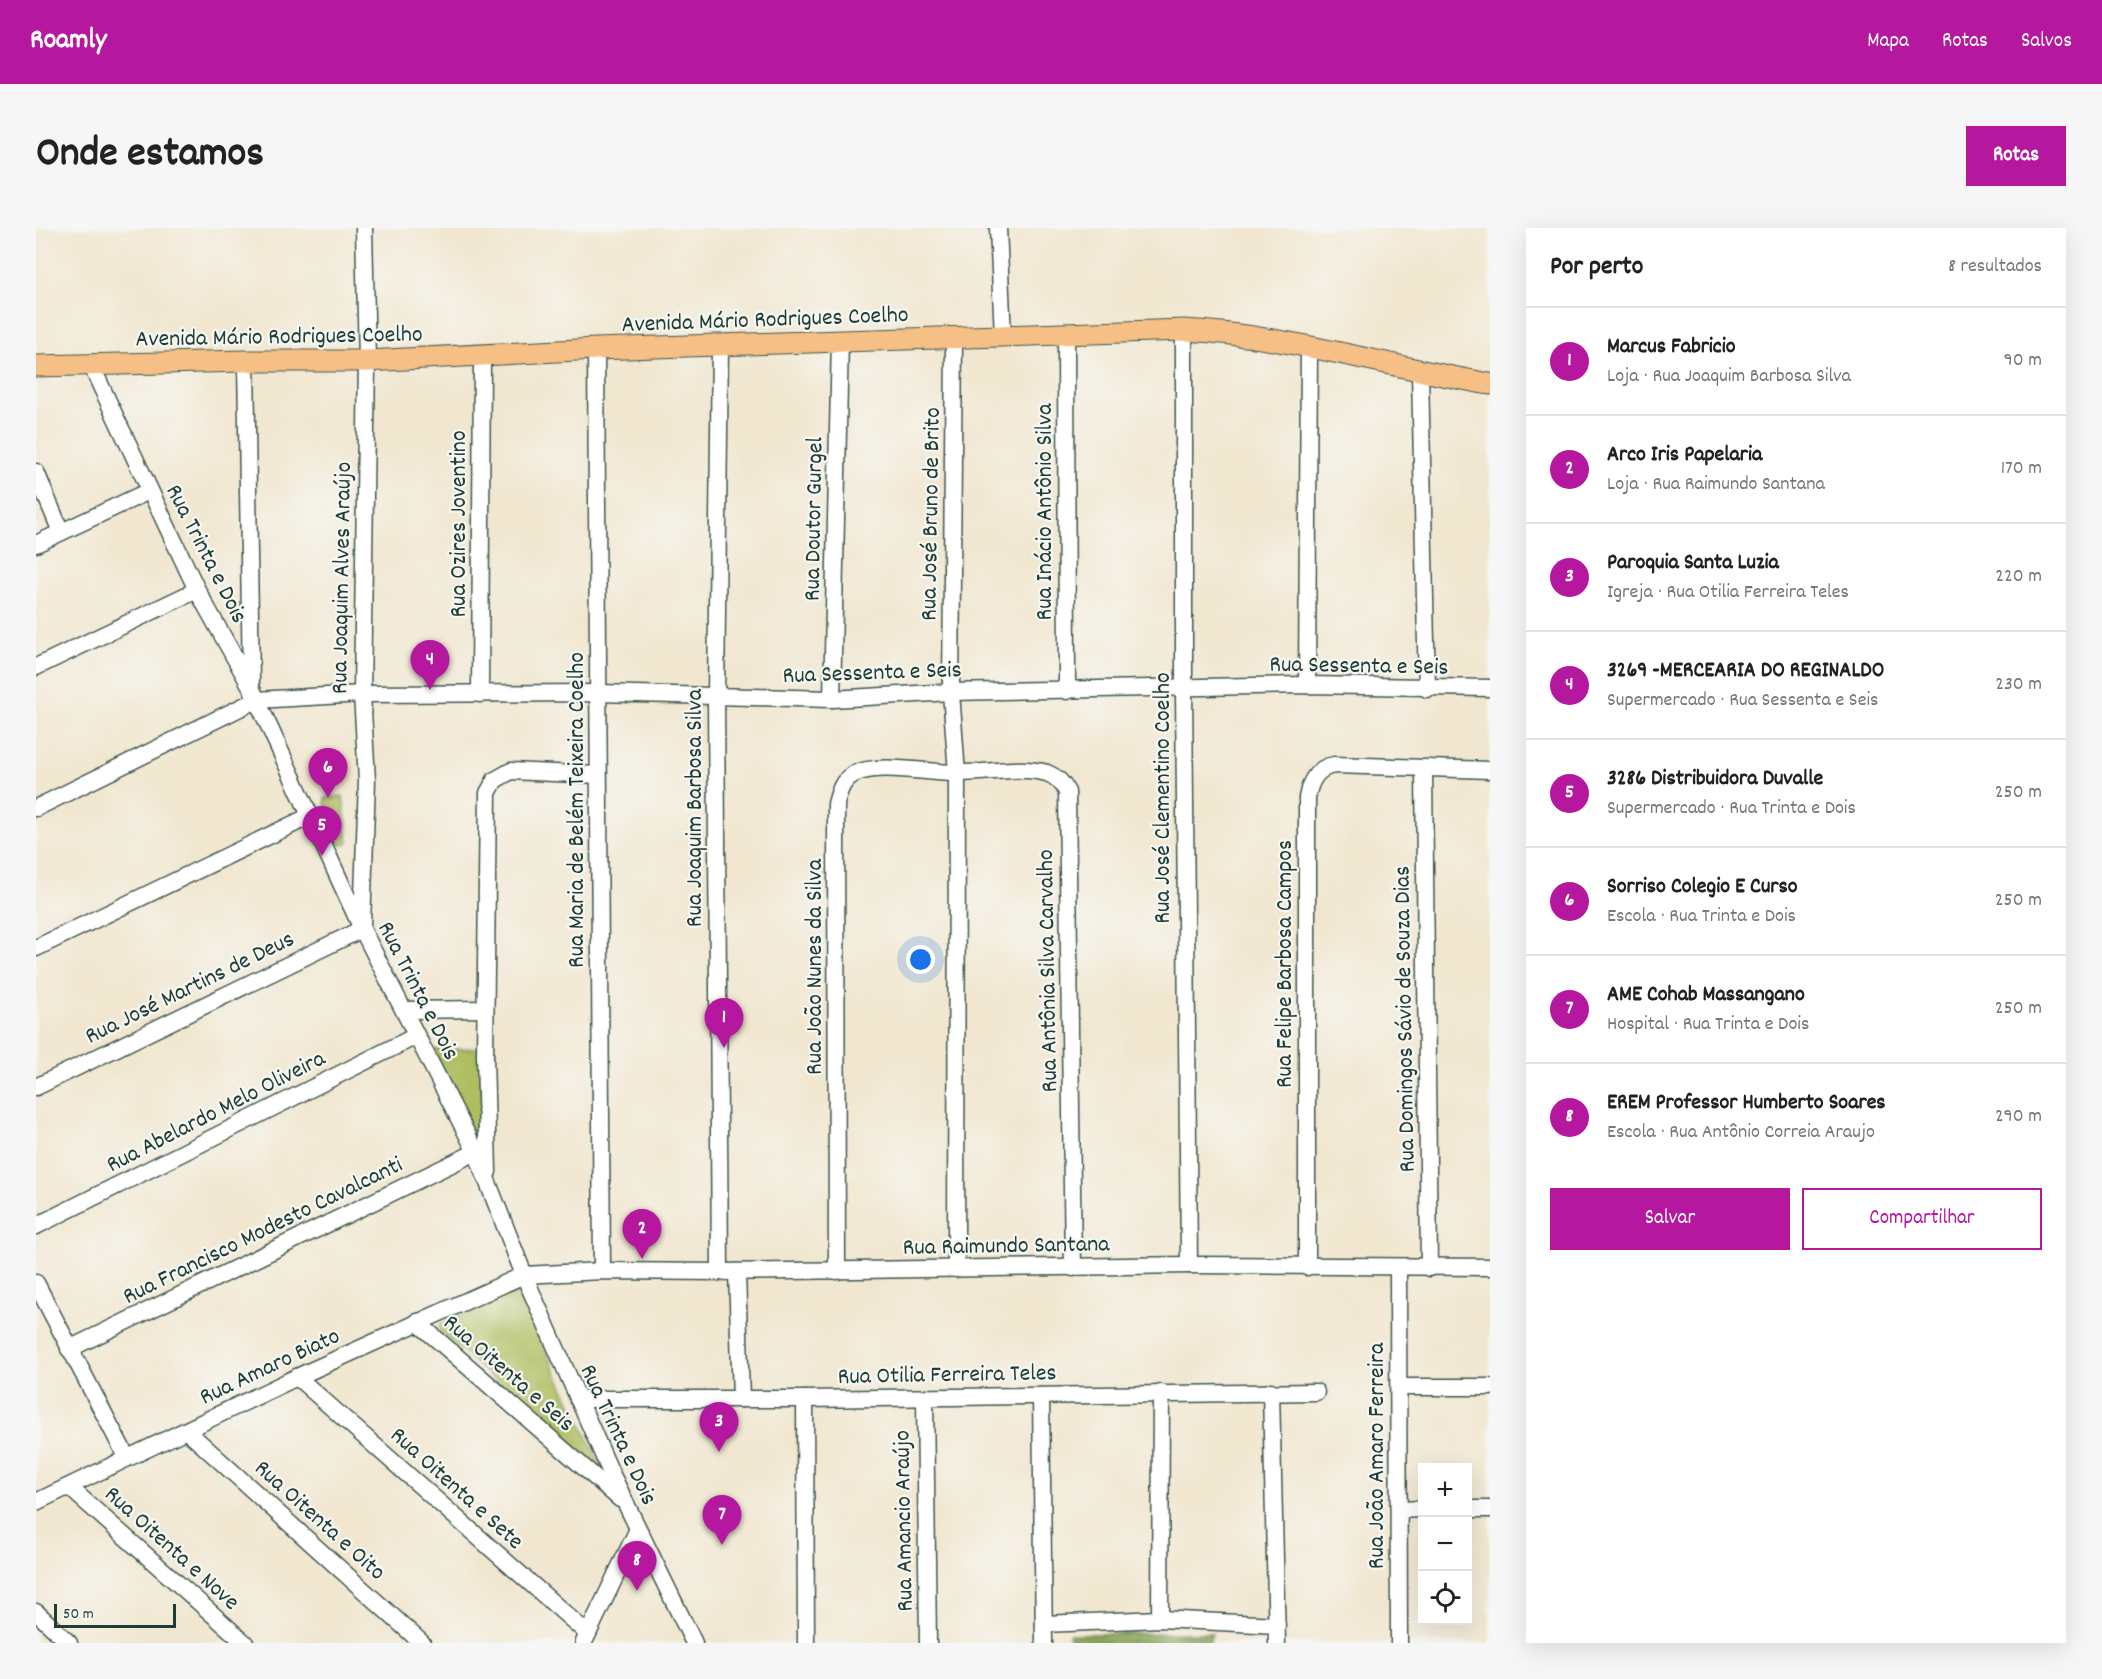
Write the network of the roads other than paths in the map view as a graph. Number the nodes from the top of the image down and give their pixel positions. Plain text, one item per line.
1 (364, 228) edge
2 (998, 228) edge
3 (1184, 330) junction
4 (1066, 333) junction
5 (1003, 336) junction
6 (954, 337) junction
7 (840, 340) junction
8 (720, 345) junction
9 (1309, 347) junction
10 (596, 349) junction
11 (482, 354) junction
12 (246, 361) junction
13 (367, 361) junction
14 (91, 365) junction
15 (36, 366) edge
16 (1420, 372) junction
17 (1490, 384) edge
18 (36, 472) edge
19 (149, 491) junction
20 (61, 532) junction
21 (36, 544) edge
22 (197, 590) junction
23 (36, 667) edge
24 (1306, 685) junction
25 (1490, 688) edge
26 (1184, 689) junction
27 (1427, 689) junction
28 (1067, 691) junction
29 (951, 692) junction
30 (253, 693) junction
31 (598, 693) junction
32 (362, 694) junction
33 (480, 694) junction
34 (716, 698) junction
35 (832, 699) junction
36 (1425, 770) junction
37 (1490, 770) edge
38 (957, 774) junction
39 (598, 775) junction
40 (36, 808) edge
41 (308, 817) junction
42 (362, 929) junction
43 (36, 948) edge
44 (485, 1009) junction
45 (404, 1010) junction
46 (416, 1036) junction
47 (36, 1087) edge
48 (476, 1152) junction
49 (489, 1189) junction
50 (36, 1226) edge
51 (1189, 1265) junction
52 (1307, 1267) junction
53 (1490, 1267) edge
54 (1073, 1268) junction
55 (1398, 1268) junction
56 (1429, 1268) junction
57 (956, 1269) junction
58 (602, 1271) junction
59 (837, 1271) junction
60 (728, 1272) junction
61 (524, 1275) junction
62 (36, 1283) edge
63 (417, 1322) junction
64 (69, 1349) junction
65 (297, 1377) junction
66 (1399, 1387) junction
67 (1490, 1387) edge
68 (1271, 1391) junction
69 (1316, 1392) dead end
70 (1161, 1393) junction
71 (1041, 1396) junction
72 (925, 1398) junction
73 (578, 1399) junction
74 (741, 1399) junction
75 (805, 1399) junction
76 (187, 1431) junction
77 (127, 1458) junction
78 (69, 1487) junction
79 (36, 1502) edge
80 (626, 1504) junction
81 (1418, 1509) edge
82 (1472, 1509) edge
83 (1490, 1509) edge
84 (1399, 1510) junction
85 (638, 1529) junction
86 (36, 1612) edge
87 (1160, 1619) junction
88 (1044, 1624) junction
89 (1277, 1625) junction
90 (585, 1638) edge
91 (69, 1643) edge
92 (245, 1643) edge
93 (422, 1643) edge
94 (694, 1643) edge
95 (806, 1643) edge
96 (928, 1643) edge
97 (1044, 1643) edge
98 (1276, 1643) edge
99 (1399, 1643) edge

1 - 13 street, Rua Joaquim Alves Araújo
2 - 5 street
3 - 4 main road, Avenida Mário Rodrigues Coelho
3 - 9 main road, Avenida Mário Rodrigues Coelho
3 - 26 street, Rua José Clementino Coelho
4 - 5 main road, Avenida Mário Rodrigues Coelho
4 - 28 street, Rua Inácio Antônio Silva
5 - 6 main road, Avenida Mário Rodrigues Coelho
6 - 7 main road, Avenida Mário Rodrigues Coelho
6 - 29 street, Rua José Bruno de Brito
7 - 8 main road, Avenida Mário Rodrigues Coelho
7 - 35 street, Rua Doutor Gurgel
8 - 10 main road, Avenida Mário Rodrigues Coelho
8 - 34 street, Rua Joaquim Barbosa Silva
9 - 16 main road, Avenida Mário Rodrigues Coelho
9 - 24 street
10 - 11 main road, Avenida Mário Rodrigues Coelho
10 - 31 street, Rua Maria de Belém Teixeira Coelho
11 - 13 main road, Avenida Mário Rodrigues Coelho
11 - 33 street, Rua Ozires Joventino
12 - 13 main road, Avenida Mário Rodrigues Coelho
12 - 14 main road, Avenida Mário Rodrigues Coelho
12 - 30 street
13 - 32 street, Rua Joaquim Alves Araújo
14 - 15 main road, Avenida Mário Rodrigues Coelho
14 - 19 street, Rua Trinta e Dois
16 - 17 main road, Avenida Mário Rodrigues Coelho
16 - 27 street
18 - 20 street
19 - 20 street
19 - 22 street, Rua Trinta e Dois
20 - 21 street
22 - 23 street
22 - 30 street, Rua Trinta e Dois
24 - 26 street, Rua Sessenta e Seis
24 - 27 street, Rua Sessenta e Seis
25 - 27 street, Rua Sessenta e Seis
26 - 28 street, Rua Sessenta e Seis
26 - 51 street, Rua José Clementino Coelho
28 - 29 street, Rua Sessenta e Seis
29 - 35 street, Rua Sessenta e Seis
29 - 38 street, Rua José Bruno de Brito
30 - 32 street, Rua Sessenta e Seis
30 - 40 street
30 - 41 street, Rua Trinta e Dois
31 - 33 street, Rua Sessenta e Seis
31 - 34 street, Rua Sessenta e Seis
31 - 39 street, Rua Maria de Belém Teixeira Coelho
32 - 33 street, Rua Sessenta e Seis
32 - 42 street, Rua Joaquim Alves Araújo
34 - 35 street, Rua Sessenta e Seis
34 - 60 street, Rua Joaquim Barbosa Silva
36 - 37 street, Rua Felipe Barbosa Campos
36 - 52 street, Rua Felipe Barbosa Campos
36 - 56 street, Rua Domingos Sávio de Souza Dias
38 - 54 street, Rua Antônia Silva Carvalho
38 - 57 street, Rua José Bruno de Brito
38 - 59 street, Rua João Nunes da Silva
39 - 44 street
39 - 58 street, Rua Maria de Belém Teixeira Coelho
41 - 42 street, Rua Trinta e Dois
41 - 43 street
42 - 45 street, Rua Trinta e Dois
42 - 47 street, Rua José Martins de Deus
44 - 45 street
44 - 49 street
45 - 46 street, Rua Trinta e Dois
46 - 48 street, Rua Trinta e Dois
46 - 50 street, Rua Abelardo Melo Oliveira
48 - 49 street, Rua Trinta e Dois
48 - 64 street, Rua Francisco Modesto Cavalcanti
49 - 61 street, Rua Trinta e Dois
51 - 52 street, Rua Raimundo Santana
51 - 54 street, Rua Raimundo Santana
52 - 55 street, Rua Raimundo Santana
53 - 56 street, Rua Raimundo Santana
54 - 57 street, Rua Raimundo Santana
55 - 56 street, Rua Raimundo Santana
55 - 66 street, Rua João Amaro Ferreira
57 - 59 street, Rua Raimundo Santana
58 - 60 street, Rua Raimundo Santana
58 - 61 street, Rua Raimundo Santana
59 - 60 street, Rua Raimundo Santana
60 - 74 street, Rua Joaquim Barbosa Silva
61 - 63 street, Rua Amaro Biato
61 - 73 street, Rua Trinta e Dois
62 - 64 street
63 - 65 street, Rua Amaro Biato
63 - 80 street, Rua Oitenta e Seis
64 - 77 street
65 - 76 street, Rua Amaro Biato
65 - 90 street, Rua Oitenta e Sete
66 - 67 street
66 - 84 street, Rua João Amaro Ferreira
68 - 69 street, Rua Otilia Ferreira Teles
68 - 70 street, Rua Otilia Ferreira Teles
68 - 89 street
70 - 71 street, Rua Otilia Ferreira Teles
70 - 87 street
71 - 72 street, Rua Otilia Ferreira Teles
71 - 88 street
72 - 75 street, Rua Otilia Ferreira Teles
72 - 96 street, Rua Amancio Araújo
73 - 74 street, Rua Otilia Ferreira Teles
73 - 80 street, Rua Trinta e Dois
74 - 75 street, Rua Otilia Ferreira Teles
75 - 95 street
76 - 77 street, Rua Amaro Biato
76 - 93 street, Rua Oitenta e Oito
77 - 78 street, Rua Amaro Biato
78 - 79 street, Rua Amaro Biato
78 - 92 street, Rua Oitenta e Nove
80 - 85 street, Rua Trinta e Dois
81 - 84 street
82 - 83 street
84 - 99 street, Rua João Amaro Ferreira
85 - 90 street
85 - 94 street, Rua Trinta e Dois
86 - 91 street
87 - 88 street
87 - 89 street
88 - 97 street
89 - 98 street

